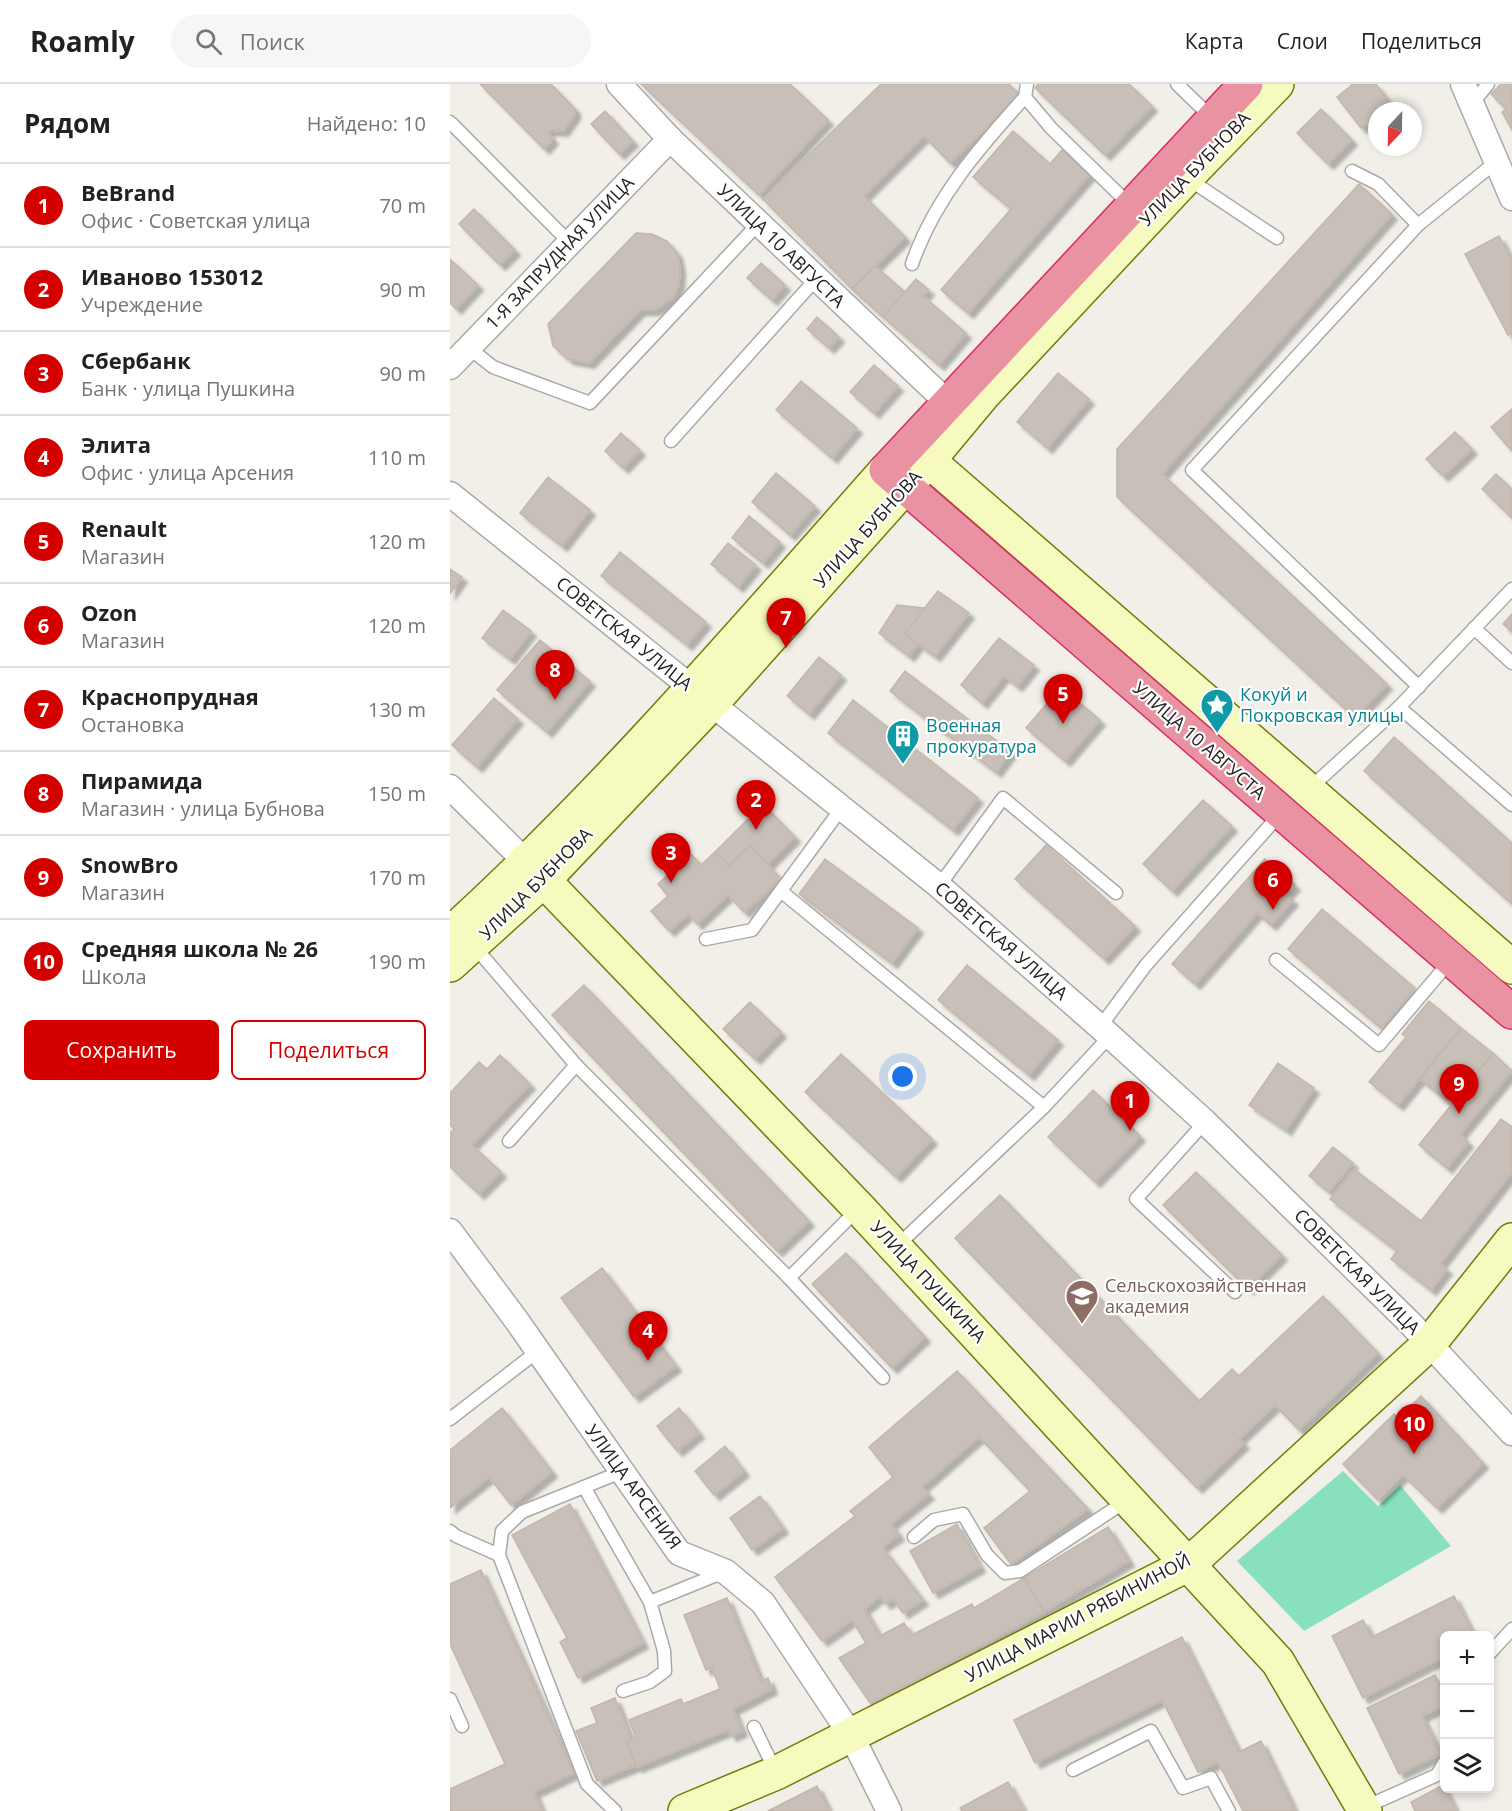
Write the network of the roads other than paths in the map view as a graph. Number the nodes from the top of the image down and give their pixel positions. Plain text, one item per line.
1 (619, 84) edge
2 (1027, 84) edge
3 (1177, 84) edge
4 (1246, 84) edge
5 (1277, 84) edge
6 (1488, 84) edge
7 (1467, 94) edge
8 (1025, 97) junction
9 (1212, 119) junction
10 (450, 122) edge
11 (670, 139) junction
12 (1496, 162) junction
13 (1352, 171) dead end
14 (1186, 177) junction
15 (1512, 198) edge
16 (1131, 207) junction
17 (758, 224) junction
18 (1419, 225) junction
19 (1277, 238) dead end
20 (570, 243) junction
21 (912, 264) dead end
22 (816, 279) junction
23 (469, 348) junction
24 (450, 367) edge
25 (948, 403) junction
26 (671, 441) dead end
27 (919, 452) junction
28 (896, 479) junction
29 (450, 494) edge
30 (1512, 588) edge
31 (1474, 628) junction
32 (1512, 663) edge
33 (1419, 687) junction
34 (702, 696) junction
35 (1399, 707) junction
36 (450, 787) edge
37 (1307, 790) junction
38 (1512, 806) edge
39 (841, 809) junction
40 (1282, 812) junction
41 (535, 871) junction
42 (939, 886) junction
43 (782, 892) junction
44 (1116, 893) dead end
45 (706, 939) dead end
46 (458, 948) edge
47 (1452, 959) junction
48 (1276, 960) dead end
49 (1512, 967) edge
50 (1512, 1012) edge
51 (1105, 1031) junction
52 (576, 1065) junction
53 (1044, 1107) junction
54 (1205, 1122) junction
55 (509, 1141) dead end
56 (859, 1208) junction
57 (450, 1231) edge
58 (1512, 1240) edge
59 (896, 1248) junction
60 (789, 1278) junction
61 (1235, 1292) dead end
62 (1430, 1343) junction
63 (538, 1352) junction
64 (883, 1378) dead end
65 (450, 1419) edge
66 (1512, 1433) edge
67 (621, 1472) junction
68 (584, 1487) junction
69 (1130, 1499) junction
70 (450, 1531) edge
71 (915, 1537) dead end
72 (499, 1555) junction
73 (1189, 1563) junction
74 (726, 1572) junction
75 (650, 1602) junction
76 (1512, 1629) edge
77 (1494, 1649) edge
78 (623, 1691) dead end
79 (450, 1699) edge
80 (462, 1726) dead end
81 (754, 1727) dead end
82 (851, 1735) junction
83 (1073, 1770) dead end
84 (1440, 1770) edge
85 (776, 1773) junction
86 (1364, 1809) edge
87 (615, 1811) edge
88 (685, 1811) edge
89 (889, 1811) edge
90 (1229, 1811) edge

1 - 11 street, УЛИЦА 10 АВГУСТА
2 - 8 lane
3 - 9 lane
4 - 9 highway, УЛИЦА БУБНОВА
5 - 14 street, УЛИЦА БУБНОВА
6 - 7 lane
7 - 12 street
8 - 16 lane
8 - 21 lane
9 - 16 highway, УЛИЦА БУБНОВА
10 - 20 lane
11 - 17 street, УЛИЦА 10 АВГУСТА
11 - 20 street, 1-Я ЗАПРУДНАЯ УЛИЦА
12 - 15 street
12 - 18 lane
13 - 18 lane
14 - 19 lane
14 - 27 street, УЛИЦА БУБНОВА
16 - 25 highway, УЛИЦА БУБНОВА
17 - 22 street, УЛИЦА 10 АВГУСТА
17 - 23 lane
18 - 33 lane
20 - 23 street, 1-Я ЗАПРУДНАЯ УЛИЦА
22 - 25 street, УЛИЦА 10 АВГУСТА
22 - 26 lane
23 - 24 street, 1-Я ЗАПРУДНАЯ УЛИЦА
25 - 27 highway, УЛИЦА БУБНОВА
27 - 28 highway, УЛИЦА БУБНОВА
27 - 37 street, УЛИЦА 10 АВГУСТА
28 - 34 street, УЛИЦА БУБНОВА
28 - 40 highway, УЛИЦА 10 АВГУСТА
29 - 34 street, СОВЕТСКАЯ УЛИЦА
30 - 31 lane
31 - 32 lane
31 - 33 lane
33 - 35 lane
34 - 39 street, СОВЕТСКАЯ УЛИЦА
34 - 41 street, УЛИЦА БУБНОВА
35 - 37 lane
35 - 38 lane
36 - 41 street, УЛИЦА ПУШКИНА
37 - 40 street
37 - 49 street, УЛИЦА 10 АВГУСТА
39 - 42 street, СОВЕТСКАЯ УЛИЦА
39 - 43 lane
40 - 47 highway, УЛИЦА 10 АВГУСТА
40 - 51 lane
41 - 46 street, УЛИЦА БУБНОВА
41 - 56 street, УЛИЦА ПУШКИНА
42 - 44 lane
42 - 51 street, СОВЕТСКАЯ УЛИЦА
43 - 45 lane
43 - 53 lane
46 - 52 lane
47 - 48 lane
47 - 50 highway, УЛИЦА 10 АВГУСТА
51 - 53 lane
51 - 54 street, СОВЕТСКАЯ УЛИЦА
52 - 55 lane
52 - 60 lane
53 - 59 lane
54 - 61 lane
54 - 62 street, СОВЕТСКАЯ УЛИЦА
56 - 59 street, УЛИЦА ПУШКИНА
56 - 60 lane
57 - 63 street, УЛИЦА АРСЕНИЯ
58 - 62 street, УЛИЦА МАРИИ РЯБИНИНОЙ
59 - 69 street, УЛИЦА ПУШКИНА
60 - 64 lane
62 - 66 street, СОВЕТСКАЯ УЛИЦА
62 - 73 street, УЛИЦА МАРИИ РЯБИНИНОЙ
63 - 65 lane
63 - 67 street, УЛИЦА АРСЕНИЯ
67 - 68 lane
67 - 74 street, УЛИЦА АРСЕНИЯ
68 - 72 lane
68 - 75 lane
69 - 71 lane
69 - 73 street, УЛИЦА ПУШКИНА
70 - 72 lane
72 - 87 lane
73 - 82 street, УЛИЦА МАРИИ РЯБИНИНОЙ
73 - 86 street, УЛИЦА ПУШКИНА
74 - 75 lane
74 - 82 street, УЛИЦА АРСЕНИЯ
75 - 78 lane
76 - 77 lane
79 - 80 lane
81 - 85 lane
82 - 85 street, УЛИЦА МАРИИ РЯБИНИНОЙ
82 - 89 street, УЛИЦА АРСЕНИЯ
83 - 90 lane
84 - 86 lane
85 - 88 street, УЛИЦА МАРИИ РЯБИНИНОЙ

